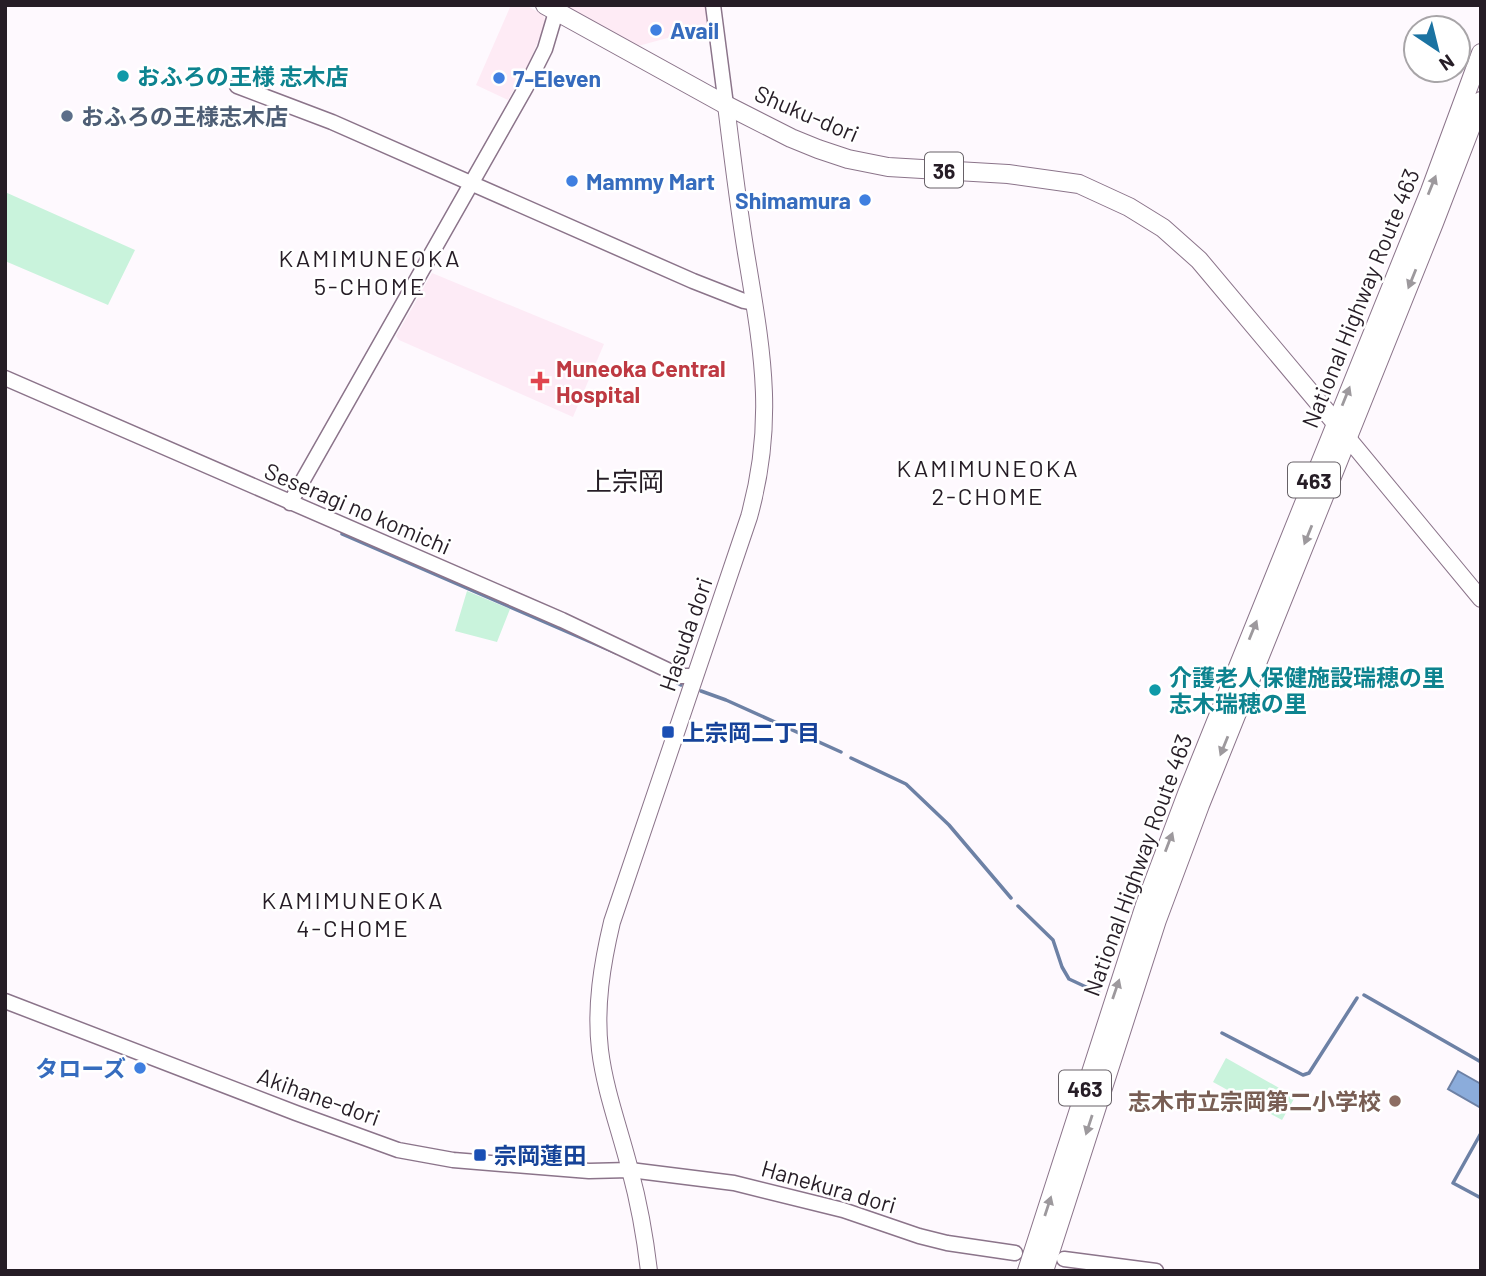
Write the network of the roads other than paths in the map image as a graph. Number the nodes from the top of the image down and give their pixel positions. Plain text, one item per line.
1 (713, 5) edge
2 (550, 8) edge
3 (1481, 53) edge
4 (237, 86) dead end
5 (1481, 101) edge
6 (726, 105) junction
7 (466, 181) junction
8 (754, 303) junction
9 (5, 378) edge
10 (1336, 422) junction
11 (1347, 437) junction
12 (290, 503) junction
13 (1481, 599) edge
14 (694, 676) junction
15 (5, 1001) edge
16 (630, 1170) junction
17 (1014, 1253) dead end
18 (1064, 1259) dead end
19 (649, 1271) edge
20 (1027, 1271) edge
21 (1044, 1271) edge
22 (1156, 1271) edge

1 - 6 street
2 - 6 main road, Shuku-dori / 36
2 - 7 street
10 -> 3 main road, National Highway Route 463 / 463
4 - 7 street
5 -> 11 main road, National Highway Route 463 / 463
6 - 8 main road, Hasuda dori
6 - 10 main road, Shuku-dori / 36
7 - 8 street
7 - 12 street
8 - 14 main road, Hasuda dori
9 - 12 street, Seseragi no komichi
10 - 11 main road, Shuku-dori / 36
20 -> 10 main road, National Highway Route 463 / 463
11 - 13 main road
11 -> 21 main road, National Highway Route 463 / 463
12 - 14 street, Seseragi no komichi
14 - 16 main road, Hasuda dori
15 - 16 street, Akihane-dori
16 - 17 street, Hanekura dori
16 - 19 main road, Hasuda dori
18 - 22 street

